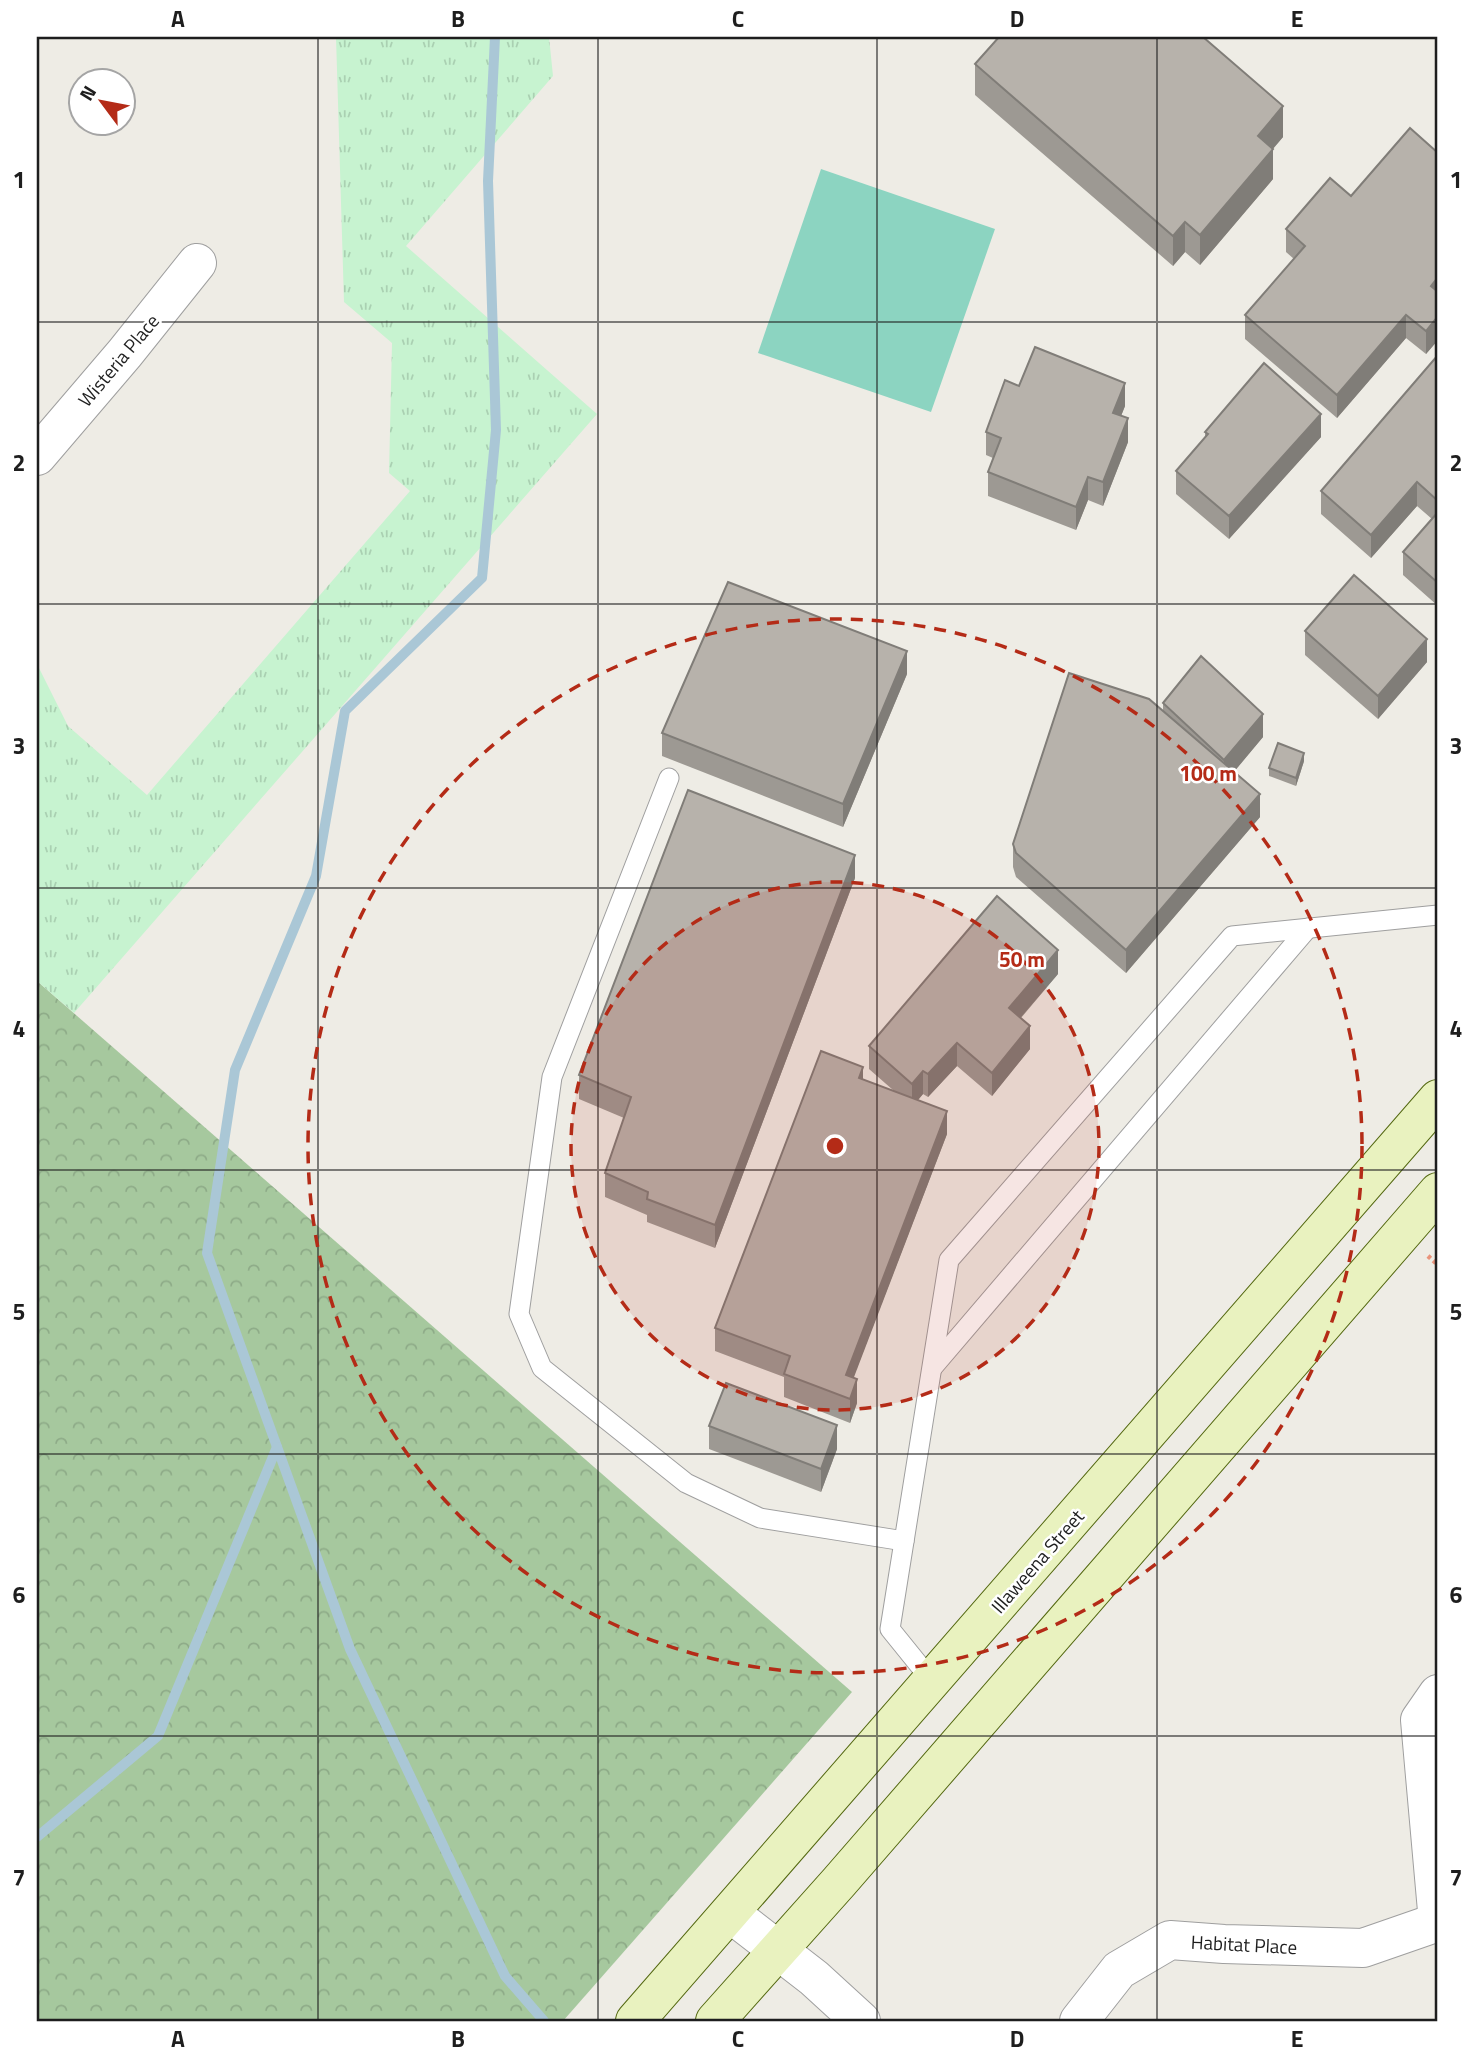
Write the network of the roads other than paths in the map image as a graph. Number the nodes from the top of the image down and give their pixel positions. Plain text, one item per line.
1 (197, 262) dead end
2 (37, 456) edge
3 (669, 778) dead end
4 (1438, 915) edge
5 (1308, 928) junction
6 (1438, 1099) edge
7 (1380, 1167) junction
8 (1434, 1205) edge
9 (932, 1368) junction
10 (904, 1541) junction
11 (932, 1681) junction
12 (1438, 1694) edge
13 (1000, 1695) junction
14 (730, 1913) junction
15 (1438, 1922) edge
16 (779, 1950) junction
17 (635, 2021) edge
18 (715, 2021) edge
19 (861, 2021) edge
20 (1079, 2021) edge

1 - 2 street, Wisteria Place
3 - 10 lane
4 - 5 lane
5 - 9 lane
5 - 9 lane
6 - 7 main road, Illaweena Street
7 - 8 main road
7 - 11 main road, Illaweena Street
8 - 13 main road
9 - 10 lane
10 - 11 lane
11 - 13 main road
11 - 14 main road, Illaweena Street
12 - 15 street
13 - 16 main road
14 - 16 street
14 - 17 main road, Illaweena Street
15 - 20 street, Habitat Place
16 - 18 main road
16 - 19 street

